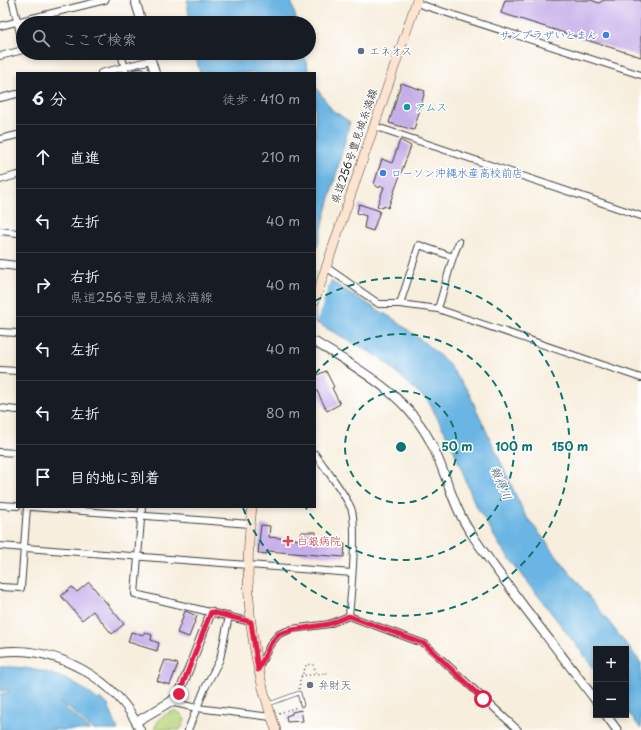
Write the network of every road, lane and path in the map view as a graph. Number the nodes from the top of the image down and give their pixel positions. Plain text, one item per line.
1 (12, 0) edge
2 (105, 0) edge
3 (135, 0) edge
4 (416, 2) edge
5 (41, 16) edge
6 (140, 16) edge
7 (16, 18) edge
8 (16, 22) edge
9 (0, 26) edge
10 (16, 52) edge
11 (0, 56) edge
12 (123, 60) edge
13 (144, 60) edge
14 (151, 60) edge
15 (125, 70) edge
16 (109, 72) edge
17 (155, 72) edge
18 (641, 75) edge
19 (16, 94) edge
20 (0, 98) edge
21 (374, 126) junction
22 (16, 135) edge
23 (0, 139) edge
24 (16, 176) edge
25 (0, 180) edge
26 (641, 216) edge
27 (0, 231) edge
28 (16, 233) edge
29 (459, 242) dead end
30 (453, 257) junction
31 (0, 264) edge
32 (16, 266) edge
33 (325, 270) junction
34 (316, 297) edge
35 (400, 304) junction
36 (438, 309) junction
37 (0, 332) edge
38 (16, 333) edge
39 (316, 343) edge
40 (0, 370) edge
41 (16, 371) edge
42 (641, 378) edge
43 (0, 408) edge
44 (16, 410) edge
45 (0, 452) edge
46 (16, 454) edge
47 (316, 455) edge
48 (0, 504) edge
49 (16, 506) edge
50 (27, 508) edge
51 (44, 508) edge
52 (142, 508) edge
53 (252, 508) edge
54 (141, 516) junction
55 (250, 524) junction
56 (0, 546) edge
57 (24, 548) junction
58 (138, 557) junction
59 (248, 566) junction
60 (352, 573) junction
61 (0, 587) edge
62 (211, 612) junction
63 (229, 616) junction
64 (349, 616) junction
65 (251, 622) junction
66 (0, 652) edge
67 (258, 670) junction
68 (328, 673) dead end
69 (317, 674) junction
70 (301, 676) junction
71 (299, 693) junction
72 (593, 697) edge
73 (170, 702) junction
74 (267, 705) junction
75 (302, 705) joint
76 (197, 708) junction
77 (280, 712) dead end
78 (271, 717) junction
79 (608, 718) edge
80 (136, 722) junction
81 (140, 730) edge
82 (188, 730) edge
83 (276, 730) edge
84 (518, 730) edge
85 (617, 730) edge

1 - 7 street
2 - 5 street
3 - 6 street
4 - 18 street
4 - 21 main road, 県道256号豊見城糸満線
8 - 9 street
10 - 11 street
12 - 15 street
13 - 15 street
14 - 17 street
15 - 16 street
19 - 20 street
21 - 26 street
21 - 33 main road, 県道256号豊見城糸満線
22 - 23 street
24 - 25 street
27 - 28 street
29 - 30 street
30 - 35 street
30 - 36 street
31 - 32 street
33 - 34 main road, 県道256号豊見城糸満線
33 - 35 street
35 - 36 street
36 - 42 street
37 - 38 street
39 - 72 street
40 - 41 street
43 - 44 street
45 - 46 street
47 - 60 street
48 - 49 street
50 - 57 street
51 - 54 street
52 - 54 street
53 - 55 main road
54 - 55 street
54 - 58 street
55 - 59 main road
56 - 57 street
57 - 58 street
57 - 61 street
58 - 59 street
58 - 62 street
59 - 60 street
59 - 65 main road
60 - 64 street
62 - 63 street
62 - 73 street
63 - 65 street
63 - 76 street
64 - 67 street
64 - 84 street
65 - 67 main road
66 - 80 street
67 - 74 main road
68 - 69 path
69 - 70 path
69 - 70 path
70 - 71 path
71 - 74 lane
71 - 75 lane
73 - 76 street
73 - 80 street
74 - 78 main road
75 - 77 path
76 - 78 street
76 - 82 street
78 - 83 main road
79 - 85 street
80 - 81 street

